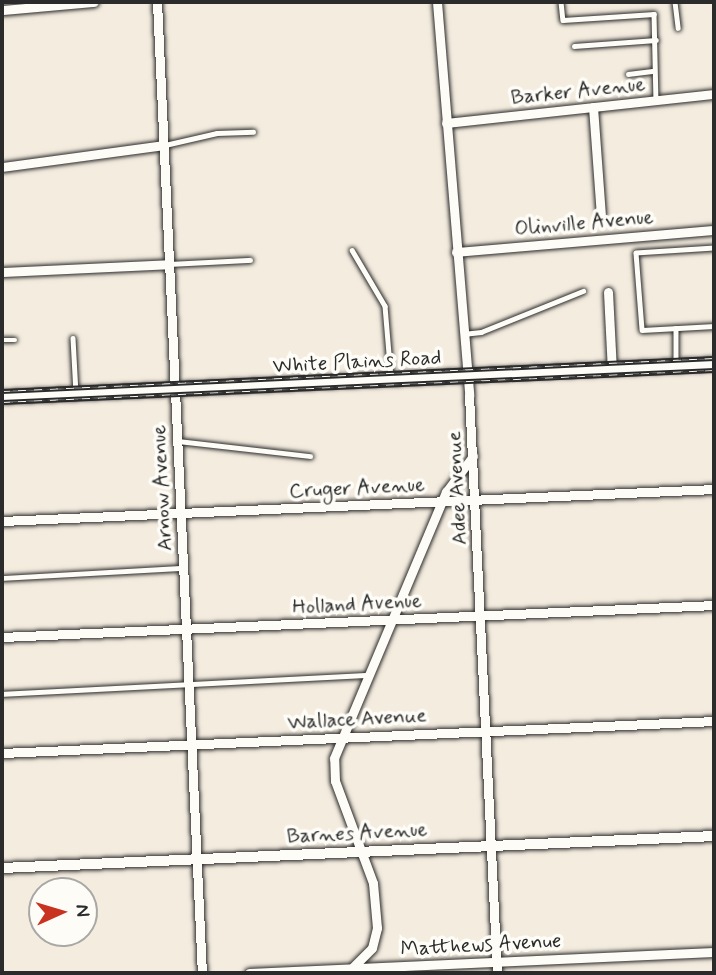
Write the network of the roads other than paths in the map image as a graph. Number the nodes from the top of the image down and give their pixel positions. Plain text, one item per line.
1 (94, 2) edge
2 (157, 2) edge
3 (437, 2) edge
4 (561, 2) edge
5 (675, 2) edge
6 (2, 10) edge
7 (678, 28) dead end
8 (656, 40) junction
9 (574, 46) dead end
10 (654, 71) junction
11 (628, 74) dead end
12 (714, 94) edge
13 (656, 100) junction
14 (593, 107) junction
15 (446, 123) junction
16 (253, 132) dead end
17 (164, 145) junction
18 (2, 167) edge
19 (601, 215) dead end
20 (714, 230) edge
21 (714, 247) edge
22 (352, 250) dead end
23 (456, 252) junction
24 (250, 260) dead end
25 (169, 264) junction
26 (2, 272) edge
27 (583, 290) dead end
28 (608, 292) dead end
29 (714, 326) edge
30 (676, 328) junction
31 (462, 334) junction
32 (73, 338) dead end
33 (2, 340) edge
34 (15, 340) dead end
35 (714, 364) edge
36 (676, 366) junction
37 (612, 370) junction
38 (467, 376) junction
39 (391, 379) junction
40 (175, 389) junction
41 (76, 394) junction
42 (2, 397) edge
43 (177, 441) junction
44 (310, 456) dead end
45 (472, 456) junction
46 (714, 489) edge
47 (475, 500) junction
48 (443, 502) junction
49 (181, 513) junction
50 (2, 521) edge
51 (183, 568) junction
52 (2, 578) edge
53 (714, 605) edge
54 (481, 615) junction
55 (393, 620) junction
56 (186, 629) junction
57 (2, 637) edge
58 (369, 675) junction
59 (189, 686) junction
60 (2, 694) edge
61 (714, 721) edge
62 (486, 731) junction
63 (342, 737) junction
64 (191, 744) junction
65 (2, 753) edge
66 (714, 836) edge
67 (491, 846) junction
68 (364, 852) junction
69 (197, 859) junction
70 (2, 868) edge
71 (714, 952) edge
72 (496, 962) junction
73 (350, 971) edge
74 (202, 973) edge
75 (249, 973) edge
76 (497, 973) edge

1 - 6 street
2 - 17 street, Arnow Avenue
3 - 15 street, Adee Avenue
4 - 8 lane
5 - 7 lane
8 - 9 lane
8 - 10 lane
10 - 11 lane
10 - 13 lane
12 - 13 street, Barker Avenue
13 - 14 street, Barker Avenue
14 - 15 street, Barker Avenue
14 - 19 street
15 - 23 street, Adee Avenue
16 - 17 lane
17 - 18 street
17 - 25 street, Arnow Avenue
20 - 23 street, Olinville Avenue
21 - 30 lane
22 - 39 lane
23 - 31 street, Adee Avenue
24 - 25 lane
25 - 26 street
25 - 40 street, Arnow Avenue
27 - 31 lane
28 - 37 street
29 - 30 lane
30 - 36 lane
31 - 38 street, Adee Avenue
32 - 41 lane
33 - 34 lane
35 - 36 main road, White Plains Road
36 - 37 main road, White Plains Road
37 - 38 main road, White Plains Road
38 - 39 main road, White Plains Road
38 - 45 street, Adee Avenue
39 - 40 main road, White Plains Road
40 - 41 main road, White Plains Road
40 - 43 street, Arnow Avenue
41 - 42 main road, White Plains Road
43 - 44 lane
43 - 49 street, Arnow Avenue
45 - 47 street, Adee Avenue
45 - 48 street
46 - 47 street, Cruger Avenue
47 - 48 street, Cruger Avenue
47 - 54 street, Adee Avenue
48 - 49 street, Cruger Avenue
48 - 55 street
49 - 50 street, Cruger Avenue
49 - 51 street, Arnow Avenue
51 - 52 lane
51 - 56 street, Arnow Avenue
53 - 54 street, Holland Avenue
54 - 55 street, Holland Avenue
54 - 62 street, Adee Avenue
55 - 56 street, Holland Avenue
55 - 58 street
56 - 57 street, Holland Avenue
56 - 59 street, Arnow Avenue
58 - 59 lane
58 - 63 street
59 - 60 lane
59 - 64 street, Arnow Avenue
61 - 62 street, Wallace Avenue
62 - 63 street, Wallace Avenue
62 - 67 street, Adee Avenue
63 - 64 street, Wallace Avenue
63 - 68 street
64 - 65 street, Wallace Avenue
64 - 69 street, Arnow Avenue
66 - 67 street, Barnes Avenue
67 - 68 street, Barnes Avenue
67 - 72 street, Adee Avenue
68 - 69 street, Barnes Avenue
68 - 73 street
69 - 70 street, Barnes Avenue
69 - 74 street, Arnow Avenue
71 - 72 street, Matthews Avenue
72 - 73 street, Matthews Avenue
72 - 76 street, Adee Avenue
73 - 75 street, Matthews Avenue

